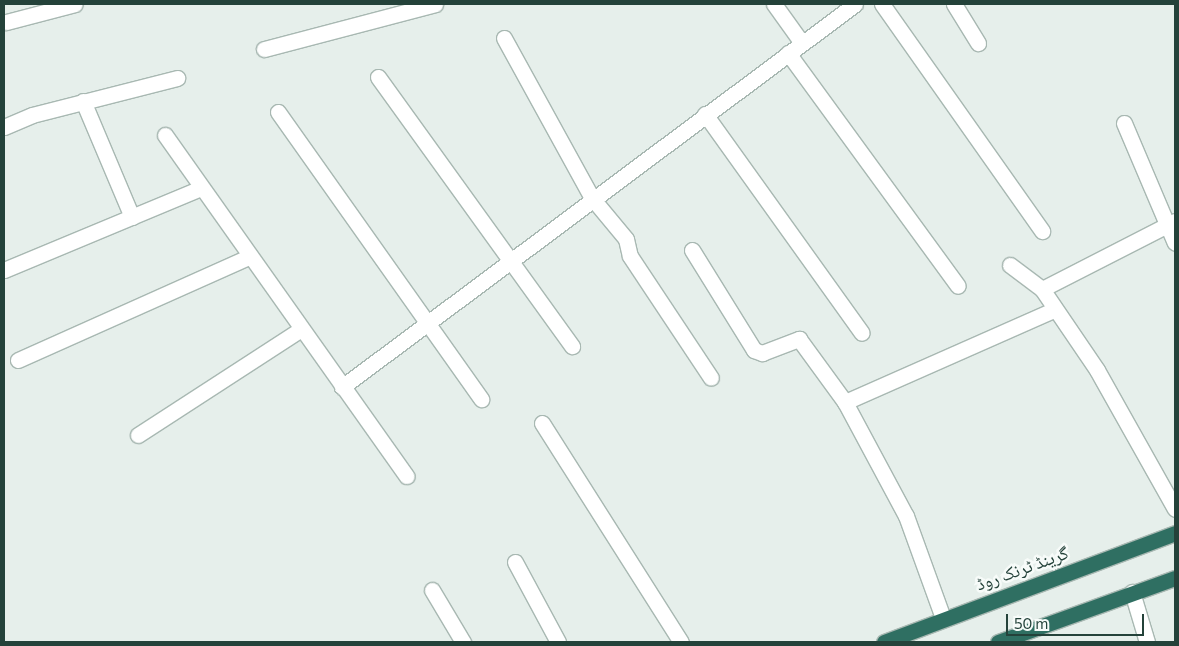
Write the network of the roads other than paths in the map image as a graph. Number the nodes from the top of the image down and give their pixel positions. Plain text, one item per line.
1 (75, 4) edge
2 (436, 4) edge
3 (774, 4) edge
4 (855, 4) edge
5 (882, 4) edge
6 (954, 4) edge
7 (6, 22) dead end
8 (504, 38) dead end
9 (802, 43) junction
10 (978, 43) dead end
11 (264, 49) dead end
12 (788, 53) junction
13 (378, 77) dead end
14 (177, 78) dead end
15 (83, 101) junction
16 (278, 112) dead end
17 (705, 114) junction
18 (1124, 123) dead end
19 (4, 127) edge
20 (165, 135) dead end
21 (201, 188) junction
22 (592, 198) junction
23 (132, 217) junction
24 (1172, 223) edge
25 (1042, 231) dead end
26 (1175, 243) edge
27 (692, 250) dead end
28 (250, 256) junction
29 (509, 258) junction
30 (1010, 265) dead end
31 (4, 270) edge
32 (958, 286) dead end
33 (1042, 289) junction
34 (1054, 310) junction
35 (428, 324) junction
36 (301, 329) junction
37 (862, 333) dead end
38 (572, 346) dead end
39 (18, 360) dead end
40 (711, 378) dead end
41 (342, 387) junction
42 (481, 399) dead end
43 (845, 402) junction
44 (542, 423) dead end
45 (138, 435) dead end
46 (406, 476) dead end
47 (1175, 509) edge
48 (1175, 533) edge
49 (515, 562) dead end
50 (1175, 578) edge
51 (432, 590) dead end
52 (1132, 592) junction
53 (943, 618) junction
54 (463, 642) edge
55 (558, 642) edge
56 (681, 642) edge
57 (884, 642) edge
58 (998, 642) edge
59 (1146, 642) edge

1 - 7 street
2 - 11 street
3 - 9 street
4 - 9 street
5 - 25 street
6 - 10 street
8 - 22 street
9 - 12 street
12 - 17 street
12 - 32 street
13 - 29 street
14 - 15 street
15 - 19 street
15 - 23 street
16 - 35 street
17 - 22 street
17 - 37 street
18 - 24 street
20 - 21 street
21 - 23 street
21 - 28 street
22 - 29 street
22 - 40 street
23 - 31 street
24 - 26 street
24 - 33 street
27 - 43 street
28 - 36 street
28 - 39 street
29 - 35 street
29 - 38 street
30 - 33 street
33 - 34 street
34 - 43 street
34 - 47 street
35 - 41 street
35 - 42 street
36 - 41 street
36 - 45 street
41 - 46 street
43 - 53 street
44 - 56 street
48 - 53 highway, گرینڈ ٹرنک روڈ
49 - 55 street
50 - 52 highway
51 - 54 street
52 - 58 highway
52 - 59 street
53 - 57 highway, گرینڈ ٹرنک روڈ

